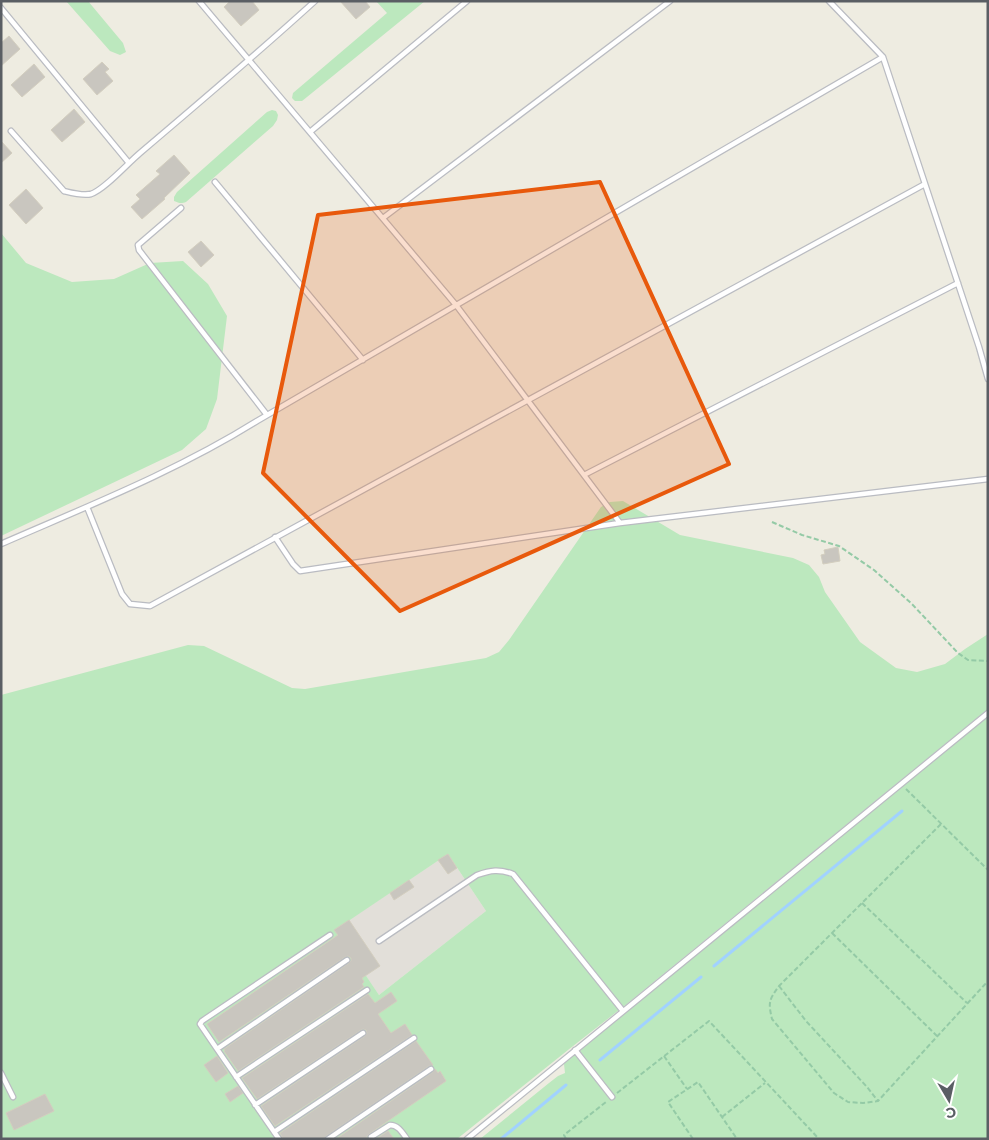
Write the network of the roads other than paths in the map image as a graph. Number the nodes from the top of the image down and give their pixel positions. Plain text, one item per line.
1 (208, 1) edge
2 (315, 1) edge
3 (467, 1) edge
4 (670, 1) edge
5 (830, 1) edge
6 (201, 3) edge
7 (1, 8) edge
8 (883, 57) junction
9 (249, 61) junction
10 (11, 131) dead end
11 (310, 132) junction
12 (129, 163) junction
13 (215, 182) dead end
14 (925, 184) junction
15 (181, 208) dead end
16 (383, 218) junction
17 (958, 283) junction
18 (456, 305) junction
19 (363, 360) junction
20 (988, 379) edge
21 (527, 400) junction
22 (267, 415) junction
23 (584, 475) junction
24 (988, 479) edge
25 (87, 507) junction
26 (620, 523) junction
27 (275, 537) junction
28 (1, 544) edge
29 (988, 713) edge
30 (330, 935) dead end
31 (380, 941) dead end
32 (347, 960) dead end
33 (367, 990) dead end
34 (623, 1011) junction
35 (363, 1033) dead end
36 (414, 1038) dead end
37 (217, 1049) junction
38 (575, 1050) junction
39 (431, 1069) dead end
40 (1, 1073) edge
41 (236, 1077) junction
42 (13, 1097) dead end
43 (612, 1098) road end
44 (255, 1104) junction
45 (274, 1132) junction
46 (371, 1137) dead end
47 (279, 1139) edge
48 (328, 1139) edge
49 (407, 1139) edge
50 (467, 1139) edge

1 - 6 lane
2 - 9 lane
3 - 11 lane
4 - 16 lane
5 - 8 lane
6 - 9 lane
7 - 12 lane
8 - 14 lane
8 - 18 lane
9 - 11 lane
9 - 12 lane
10 - 12 lane
11 - 16 lane
13 - 19 lane
14 - 17 lane
14 - 21 lane
15 - 22 lane
16 - 18 lane
17 - 20 lane
17 - 23 lane
18 - 19 lane
18 - 21 lane
19 - 22 lane
21 - 23 lane
21 - 27 lane
22 - 25 lane
23 - 26 lane
24 - 26 lane
25 - 27 lane
25 - 28 lane
26 - 27 lane
29 - 34 lane
30 - 37 lane
31 - 34 lane
32 - 37 lane
33 - 41 lane
34 - 38 lane
35 - 44 lane
36 - 45 lane
37 - 41 lane
38 - 43 lane
38 - 50 lane
39 - 48 lane
40 - 42 lane
41 - 44 lane
44 - 45 lane
45 - 47 lane
46 - 49 lane

